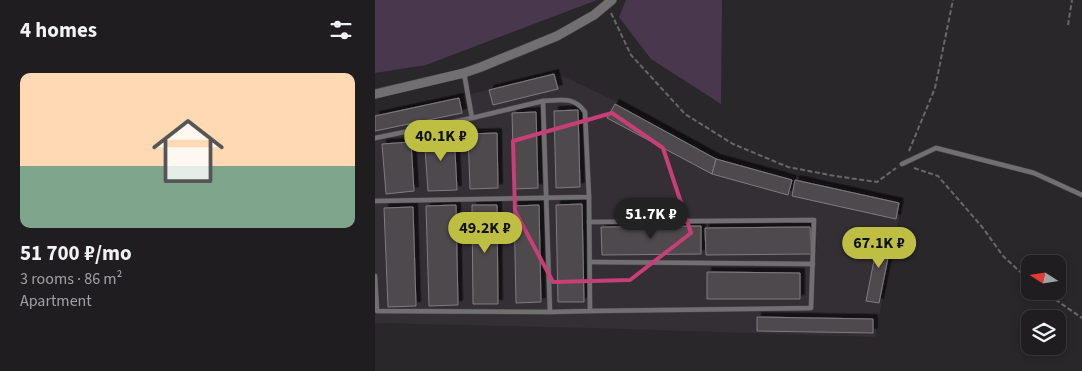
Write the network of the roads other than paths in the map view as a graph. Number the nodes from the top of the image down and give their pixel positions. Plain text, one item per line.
1 (610, 2) edge
2 (464, 73) junction
3 (375, 94) edge
4 (543, 101) junction
5 (472, 118) junction
6 (375, 138) edge
7 (902, 164) road end
8 (1082, 195) edge
9 (546, 197) junction
10 (589, 197) junction
11 (375, 201) edge
12 (589, 222) junction
13 (590, 262) junction
14 (813, 264) junction
15 (375, 276) edge
16 (590, 311) junction
17 (550, 312) junction

1 - 2 street
2 - 3 street
2 - 5 lane
4 - 5 lane
4 - 9 lane
4 - 10 lane
5 - 6 lane
7 - 8 lane
9 - 10 lane
9 - 11 lane
9 - 17 lane
10 - 12 lane
12 - 13 lane
12 - 14 lane
13 - 14 lane
13 - 16 lane
14 - 16 lane
15 - 17 lane
16 - 17 lane

